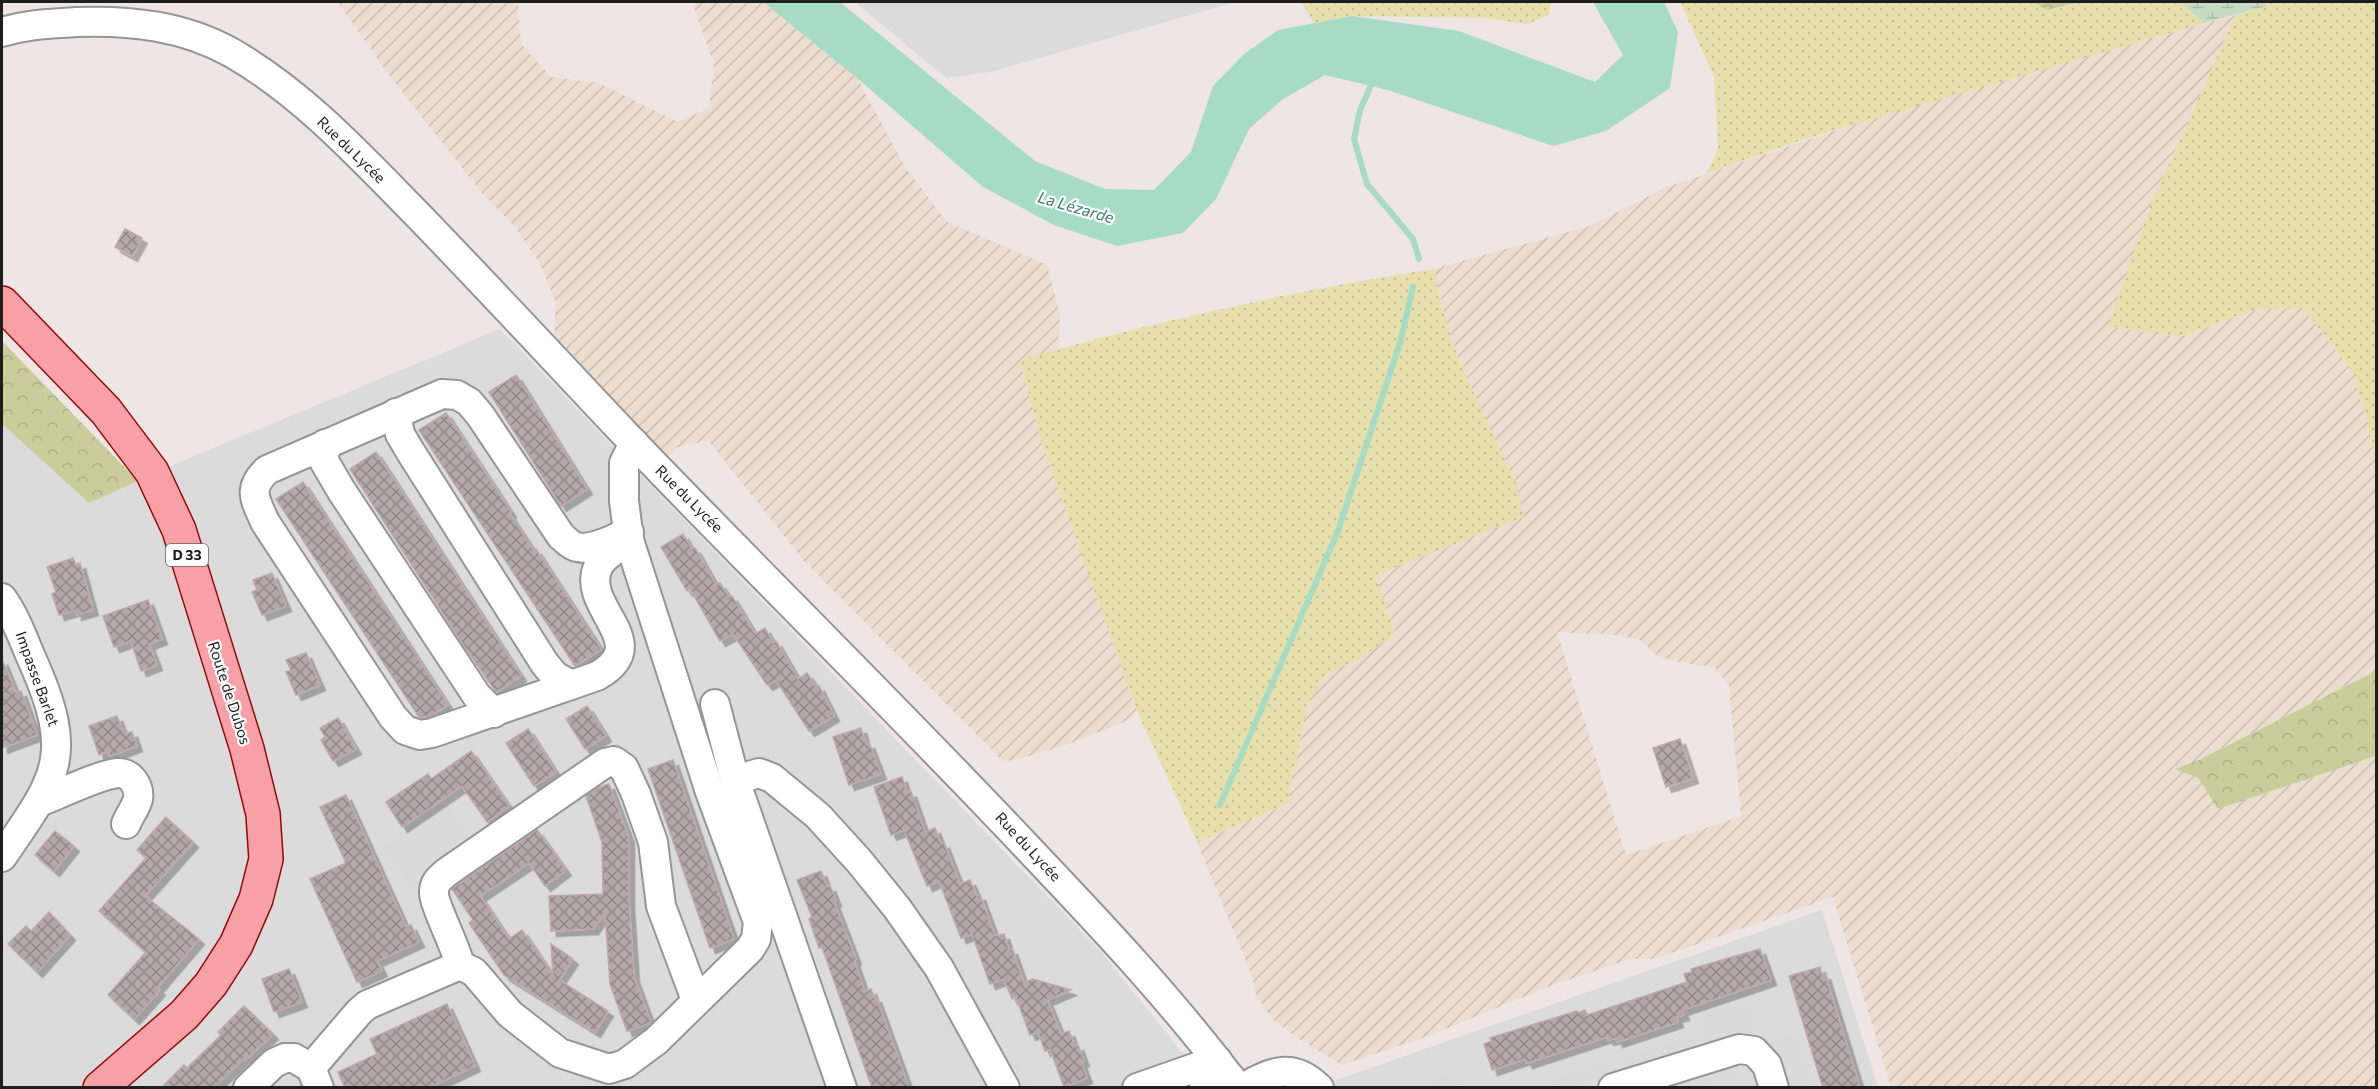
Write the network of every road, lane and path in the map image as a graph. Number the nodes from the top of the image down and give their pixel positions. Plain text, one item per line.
1 (72, 23) junction
2 (2, 32) edge
3 (2, 53) edge
4 (2, 303) edge
5 (396, 413) junction
6 (634, 443) junction
7 (325, 444) junction
8 (629, 536) junction
9 (2, 598) edge
10 (571, 685) junction
11 (715, 704) dead end
12 (494, 713) junction
13 (735, 780) junction
14 (39, 802) junction
15 (126, 824) dead end
16 (2, 857) edge
17 (460, 965) junction
18 (696, 1000) junction
19 (315, 1078) edge
20 (1232, 1078) edge
21 (100, 1088) edge
22 (248, 1088) edge
23 (842, 1088) edge
24 (1005, 1088) edge
25 (1137, 1088) edge
26 (1204, 1088) edge
27 (1319, 1088) edge
28 (1613, 1088) edge
29 (1774, 1088) edge

1 - 2 street, Rue du Lycée
1 - 3 street, Rue du Lycée
1 - 6 street, Rue du Lycée
4 - 21 main road, Route de Dubos / D 33
5 - 7 street
5 - 8 street
5 - 10 street
6 - 8 street
6 - 20 street, Rue du Lycée
7 - 12 street
7 - 12 street
8 - 10 street
8 - 18 street
9 - 14 street, Impasse Barlet
10 - 12 street
11 - 13 street
13 - 23 street
13 - 24 street
14 - 15 street
14 - 16 street, Impasse Barlet
17 - 18 street
17 - 18 street
17 - 19 street
19 - 22 street
20 - 25 street
20 - 26 street
20 - 27 street
28 - 29 street

